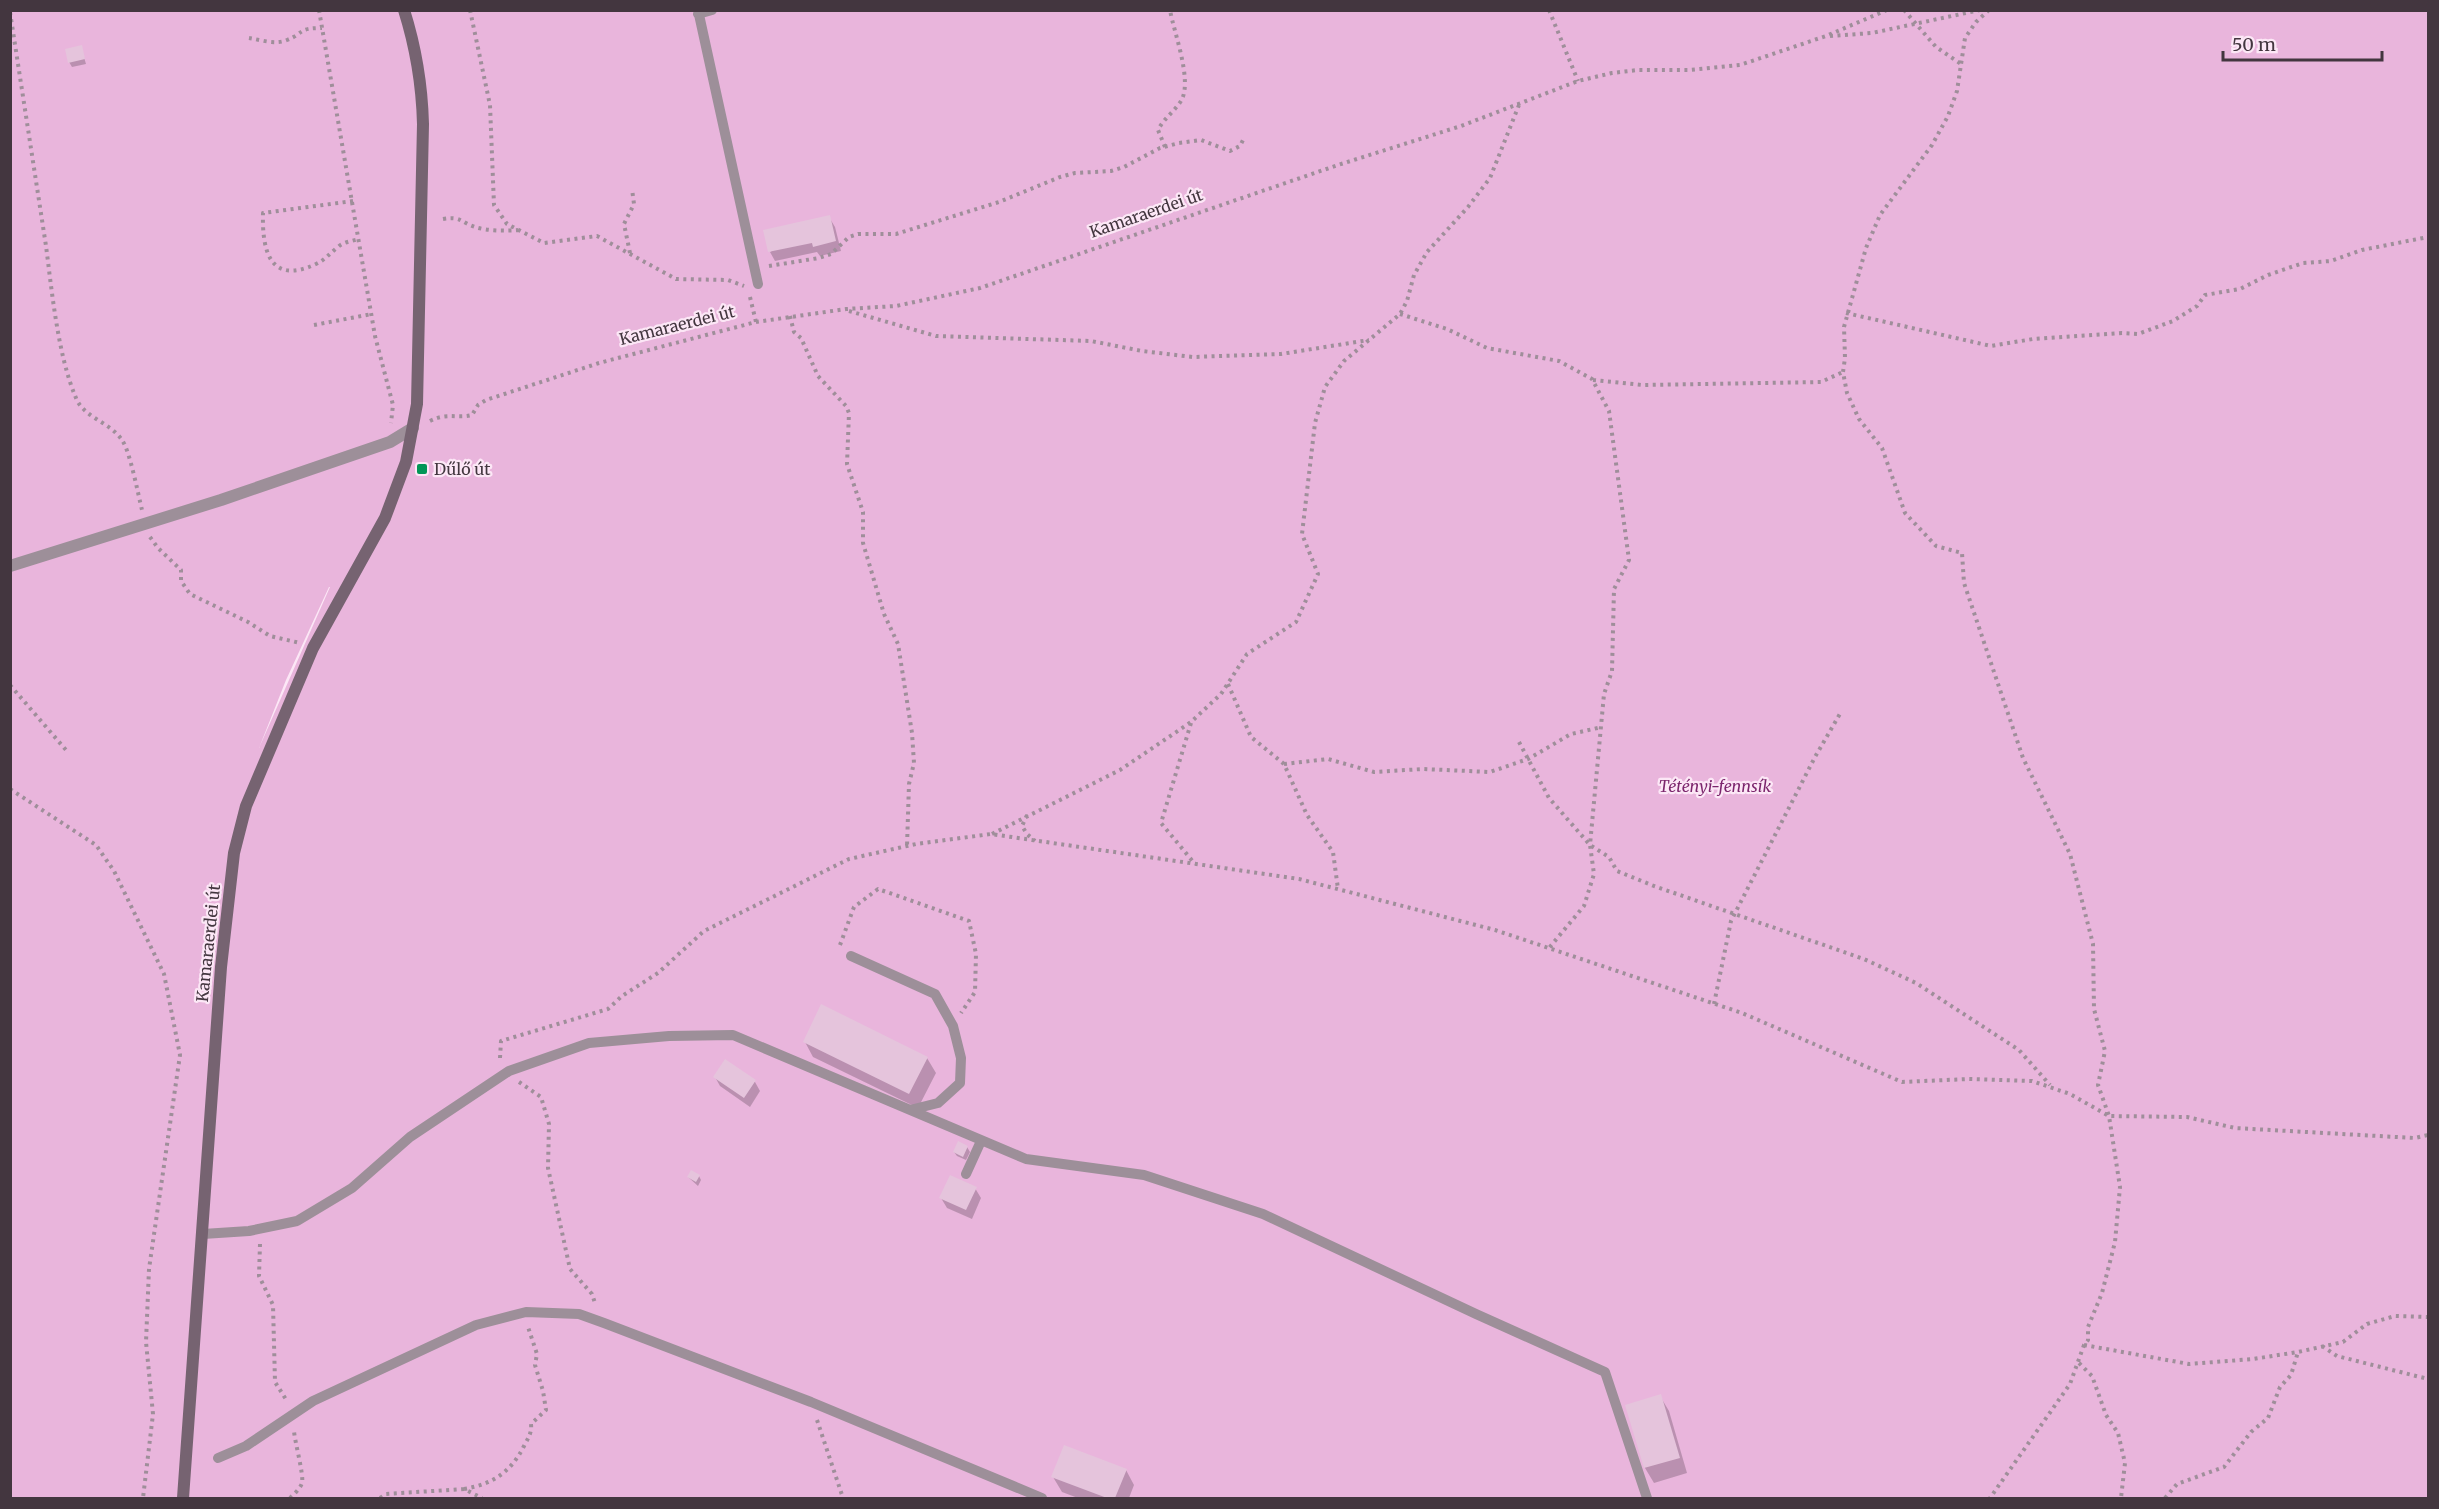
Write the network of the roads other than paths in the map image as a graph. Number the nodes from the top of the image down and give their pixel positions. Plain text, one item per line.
1 (404, 10) edge
2 (712, 10) edge
3 (698, 12) edge
4 (757, 279) road end
5 (413, 428) junction
6 (10, 566) edge
7 (851, 956) road end
8 (910, 1110) junction
9 (981, 1141) junction
10 (966, 1174) dead end
11 (203, 1234) junction
12 (218, 1458) dead end
13 (183, 1498) edge
14 (1042, 1498) edge
15 (1647, 1498) edge

1 - 5 street, Kamaraerdei út
2 - 3 lane
3 - 4 lane
5 - 6 street
5 - 11 street, Kamaraerdei út
7 - 8 lane
8 - 9 lane
8 - 11 lane
9 - 10 lane
9 - 15 lane
11 - 13 street, Kamaraerdei út
12 - 14 lane

